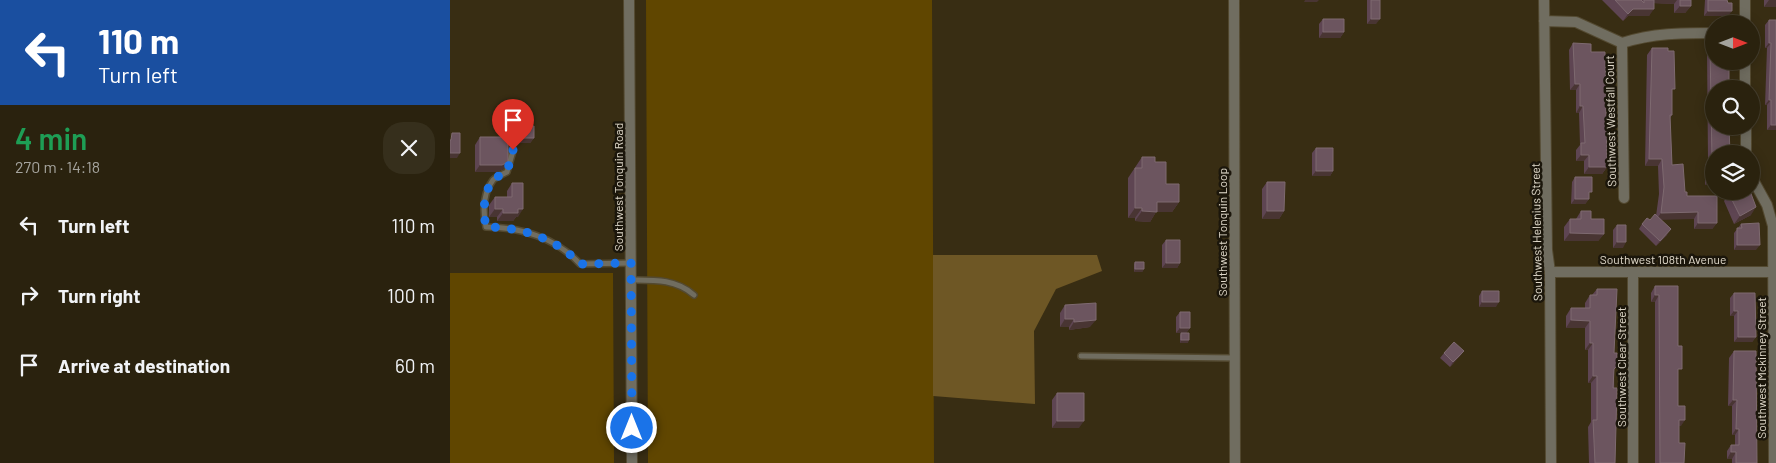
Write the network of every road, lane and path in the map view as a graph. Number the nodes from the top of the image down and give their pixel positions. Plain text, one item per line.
1 (629, 0) edge
2 (1234, 0) edge
3 (1544, 0) edge
4 (1745, 0) edge
5 (1745, 15) edge
6 (1544, 21) junction
7 (1705, 33) edge
8 (1622, 43) junction
9 (513, 150) dead end
10 (1760, 192) edge
11 (1624, 198) dead end
12 (631, 263) junction
13 (1550, 272) junction
14 (1633, 272) junction
15 (1775, 272) edge
16 (631, 280) junction
17 (694, 294) dead end
18 (1081, 356) dead end
19 (1235, 358) junction
20 (632, 463) edge
21 (1235, 463) edge
22 (1551, 463) edge
23 (1633, 463) edge
24 (1774, 463) edge

1 - 12 street, Southwest Tonquin Road
2 - 19 street, Southwest Tonquin Loop
3 - 6 street, Southwest Helenius Street
4 - 5 street
6 - 8 street
6 - 13 street, Southwest Helenius Street
7 - 8 street
8 - 11 street, Southwest Westfall Court
9 - 12 lane
10 - 15 street, Southwest Mckinney Street
12 - 16 street, Southwest Tonquin Road
13 - 14 street, Southwest 108th Avenue
13 - 22 street, Southwest Helenius Street
14 - 15 street, Southwest 108th Avenue
14 - 23 street, Southwest Clear Street
15 - 24 street, Southwest Mckinney Street
16 - 17 lane
16 - 20 street, Southwest Tonquin Road
18 - 19 lane
19 - 21 street, Southwest Tonquin Loop

